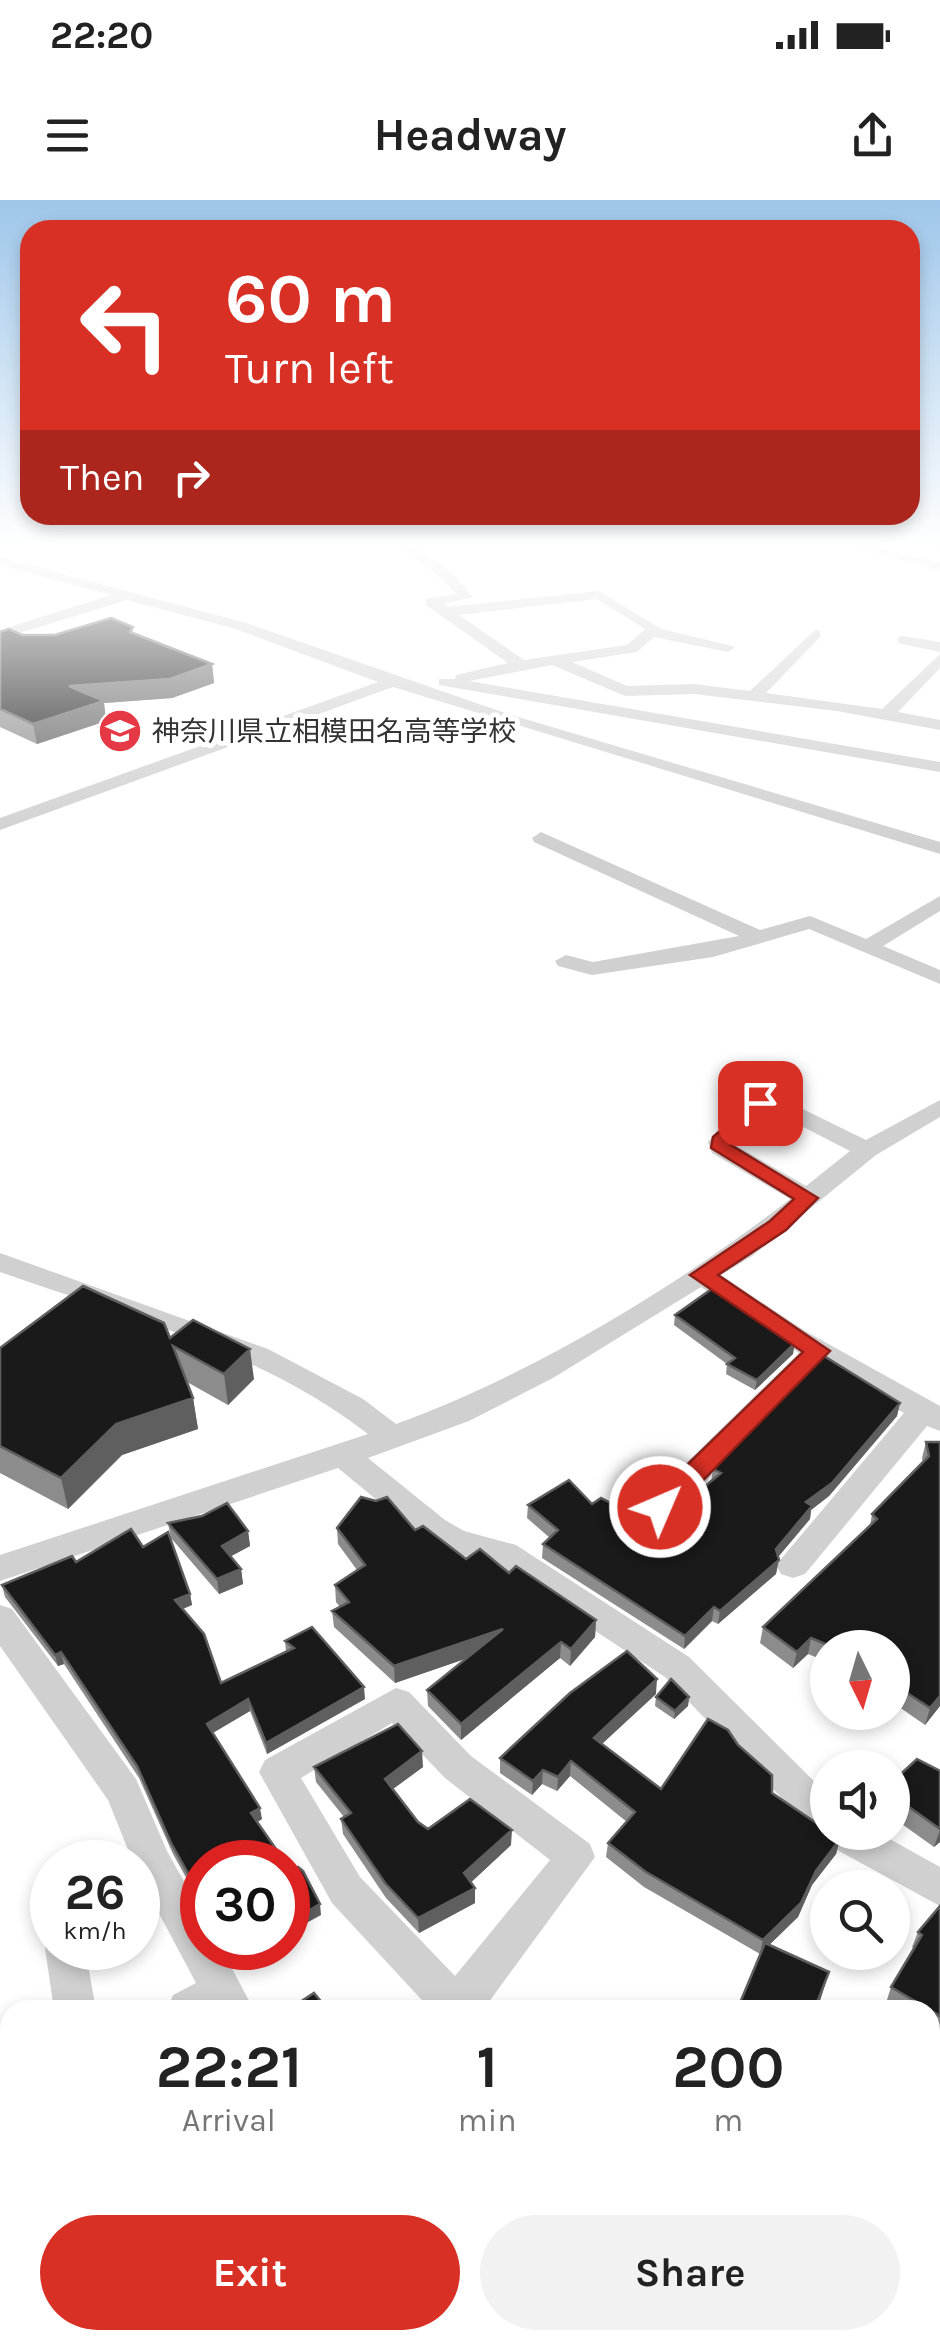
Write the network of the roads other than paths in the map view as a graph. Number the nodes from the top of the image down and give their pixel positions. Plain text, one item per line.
1 (296, 646) edge
2 (492, 646) edge
3 (635, 646) edge
4 (725, 646) edge
5 (803, 646) edge
6 (728, 647) dead end
7 (940, 659) edge
8 (556, 662) junction
9 (520, 666) junction
10 (392, 682) junction
11 (445, 682) junction
12 (416, 690) junction
13 (754, 696) junction
14 (886, 714) junction
15 (940, 725) edge
16 (940, 768) edge
17 (0, 824) edge
18 (540, 838) dead end
19 (940, 848) edge
20 (940, 902) edge
21 (762, 939) junction
22 (867, 946) junction
23 (566, 961) dead end
24 (940, 978) edge
25 (940, 1107) edge
26 (867, 1150) junction
27 (807, 1198) junction
28 (0, 1262) edge
29 (702, 1275) junction
30 (818, 1351) junction
31 (932, 1415) edge
32 (391, 1436) junction
33 (343, 1455) junction
34 (660, 1507) dead end
35 (794, 1565) dead end
36 (0, 1568) edge
37 (0, 1618) edge
38 (810, 1802) edge
39 (138, 1840) edge
40 (872, 1850) edge
41 (940, 1888) edge
42 (160, 1894) edge
43 (68, 1970) edge
44 (73, 2000) edge
45 (212, 2000) edge
46 (449, 2000) edge
47 (464, 2000) edge

1 - 10 street
2 - 9 street
3 - 8 street
4 - 6 street
5 - 13 street
7 - 14 street
8 - 9 street
8 - 13 street
9 - 11 street
10 - 12 street
10 - 17 street
11 - 12 street
11 - 16 street
12 - 19 street
13 - 14 street
14 - 15 street
18 - 21 street
20 - 22 street
21 - 22 street
21 - 23 street
22 - 24 street
25 - 26 street
26 - 27 street
26 - 27 street
27 - 29 street
28 - 32 street
29 - 30 street
29 - 32 street
30 - 31 street
30 - 34 street
31 - 35 street
32 - 33 street
33 - 36 street
33 - 38 street
37 - 39 street
40 - 41 street
42 - 45 street
43 - 44 street
46 - 47 street

